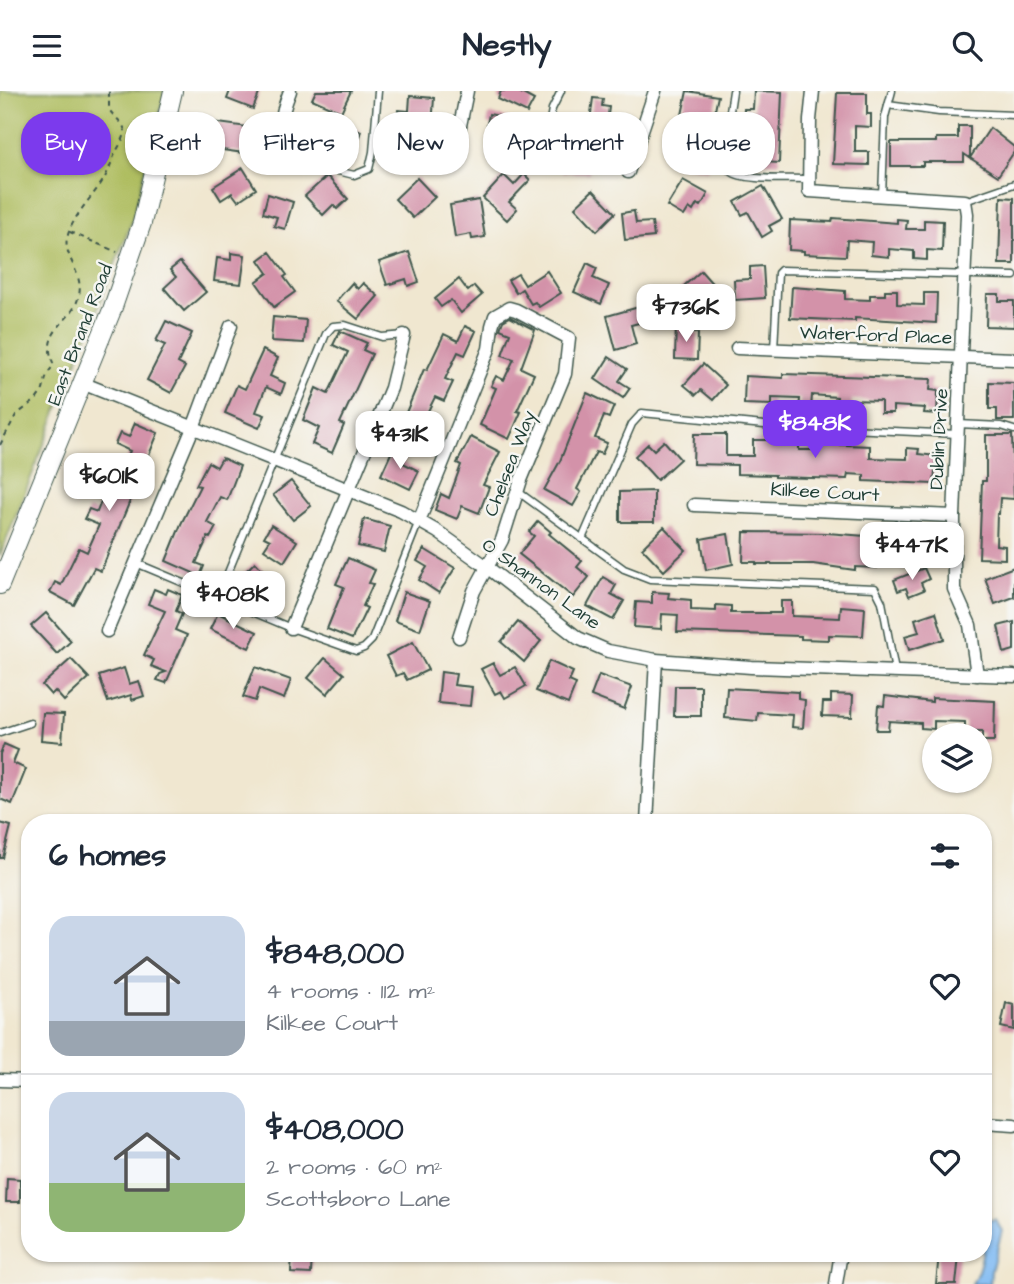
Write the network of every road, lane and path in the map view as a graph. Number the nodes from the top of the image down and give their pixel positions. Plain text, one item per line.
1 (109, 91) edge
2 (173, 91) edge
3 (290, 91) edge
4 (378, 91) edge
5 (467, 91) edge
6 (561, 91) edge
7 (655, 91) edge
8 (733, 91) edge
9 (813, 91) edge
10 (892, 91) edge
11 (888, 105) junction
12 (284, 112) edge
13 (463, 112) edge
14 (551, 112) edge
15 (648, 112) edge
16 (1014, 115) edge
17 (359, 174) edge
18 (808, 179) junction
19 (1014, 184) edge
20 (882, 196) junction
21 (965, 201) junction
22 (70, 232) junction
23 (130, 258) junction
24 (1014, 275) edge
25 (964, 276) junction
26 (231, 326) dead end
27 (404, 335) joint
28 (737, 348) dead end
29 (774, 349) junction
30 (961, 357) junction
31 (1014, 359) edge
32 (82, 383) junction
33 (193, 428) junction
34 (958, 429) junction
35 (1014, 430) edge
36 (0, 445) edge
37 (274, 461) junction
38 (347, 491) junction
39 (517, 491) junction
40 (694, 505) dead end
41 (954, 516) junction
42 (419, 521) junction
43 (582, 539) junction
44 (135, 563) junction
45 (487, 567) junction
46 (0, 585) edge
47 (218, 597) junction
48 (291, 628) junction
49 (107, 631) dead end
50 (459, 637) dead end
51 (656, 660) junction
52 (895, 672) junction
53 (977, 675) junction
54 (1014, 676) edge
55 (30, 723) dead end
56 (0, 733) edge
57 (647, 814) edge
58 (0, 1080) edge
59 (21, 1081) edge
60 (992, 1124) edge
61 (1014, 1125) edge
62 (840, 1262) edge
63 (836, 1284) edge

1 - 22 path
2 - 23 main road, East Brand Road
3 - 12 street
4 - 17 lane
5 - 13 street
6 - 14 lane
7 - 15 street
8 - 18 lane
9 - 18 street
10 - 11 lane
11 - 16 lane
11 - 20 lane
18 - 20 street
19 - 21 lane
20 - 21 street
21 - 25 street, Dublin Drive
22 - 23 path
22 - 36 path
23 - 32 main road, East Brand Road
24 - 25 lane
25 - 29 lane
25 - 30 street, Dublin Drive
26 - 33 street
27 - 37 lane
27 - 38 street
28 - 29 street, Waterford Place
29 - 30 street, Waterford Place
30 - 31 street, Waterford Place
30 - 34 street, Dublin Drive
32 - 33 street, O Shannon Lane
32 - 46 main road, East Brand Road
33 - 37 street, O Shannon Lane
33 - 44 street
34 - 35 lane
34 - 41 street, Dublin Drive
34 - 43 lane
37 - 38 street, O Shannon Lane
37 - 47 lane
38 - 42 street, O Shannon Lane
38 - 48 street
39 - 42 street, Chelsea Way
39 - 43 lane
39 - 45 street, Chelsea Way
40 - 41 street, Kilkee Court
41 - 53 street, Dublin Drive
42 - 45 street, O Shannon Lane
42 - 48 lane
43 - 52 lane
44 - 47 lane
44 - 49 street
45 - 50 street, Chelsea Way
45 - 51 street, O Shannon Lane
47 - 48 lane
51 - 52 street, O Shannon Lane
51 - 57 street
52 - 53 street, O Shannon Lane
53 - 54 street, O Shannon Lane
55 - 56 lane
58 - 59 street
60 - 61 street
62 - 63 street

